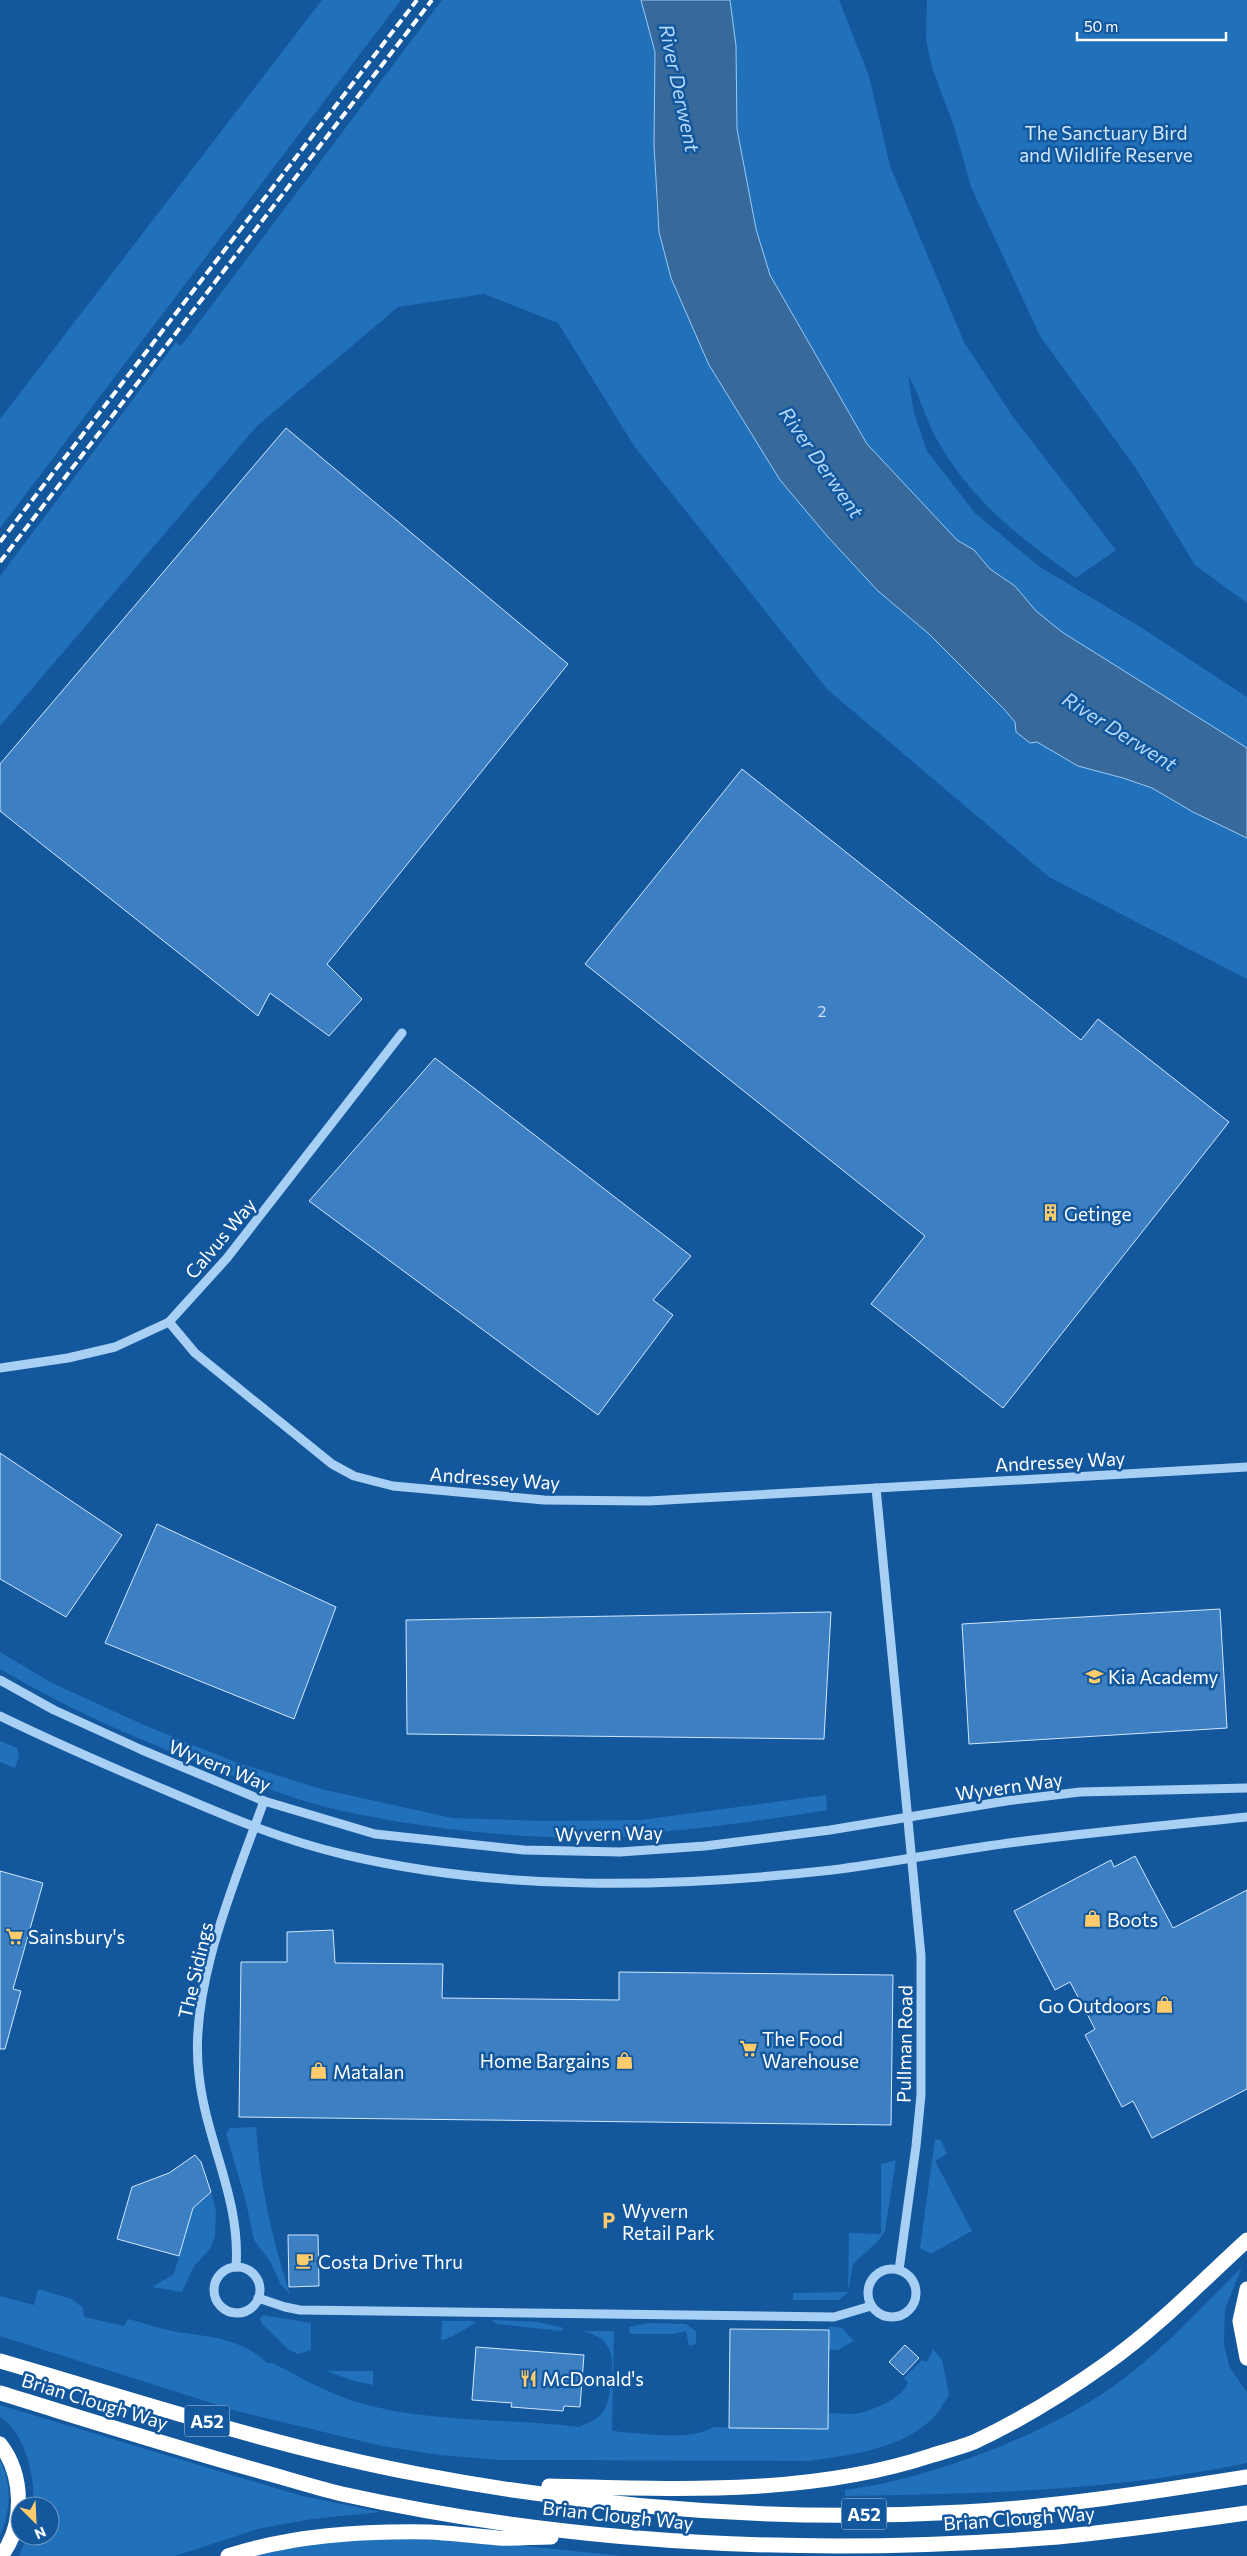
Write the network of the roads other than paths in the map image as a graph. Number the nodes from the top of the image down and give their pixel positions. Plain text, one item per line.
1 (402, 1034) dead end
2 (169, 1322) junction
3 (0, 1368) edge
4 (1247, 1467) edge
5 (876, 1488) junction
6 (0, 1680) edge
7 (0, 1716) edge
8 (1247, 1788) edge
9 (264, 1801) junction
10 (906, 1818) junction
11 (1247, 1818) edge
12 (254, 1828) junction
13 (911, 1858) junction
14 (1247, 2240) edge
15 (236, 2267) junction
16 (899, 2270) junction
17 (1247, 2289) edge
18 (258, 2298) junction
19 (871, 2306) junction
20 (1247, 2358) edge
21 (0, 2361) edge
22 (0, 2393) edge
23 (0, 2444) edge
24 (1247, 2477) edge
25 (480, 2485) junction
26 (1247, 2513) edge
27 (603, 2537) junction
28 (1, 2556) edge
29 (228, 2556) edge

1 - 2 street, Calvus Way
2 - 3 street, Calvus Way
2 - 5 street, Andressey Way
4 - 5 street, Andressey Way
5 - 10 street
6 - 9 street, Wyvern Way
7 - 12 street
8 - 10 street, Wyvern Way
9 - 10 street, Wyvern Way
9 - 12 street, The Sidings
10 - 13 street, Pullman Road
11 - 13 street
12 - 13 street
12 - 15 street, The Sidings
13 - 16 street, Pullman Road
14 - 25 highway
15 - 18 street
15 - 18 street
16 - 19 street
16 - 19 street
17 - 20 highway
18 - 19 street
21 - 25 highway, Brian Clough Way / A52
22 - 27 highway, Brian Clough Way / A52
23 - 28 highway
24 - 25 highway, Brian Clough Way / A52
26 - 27 highway, Brian Clough Way / A52
27 - 29 highway

